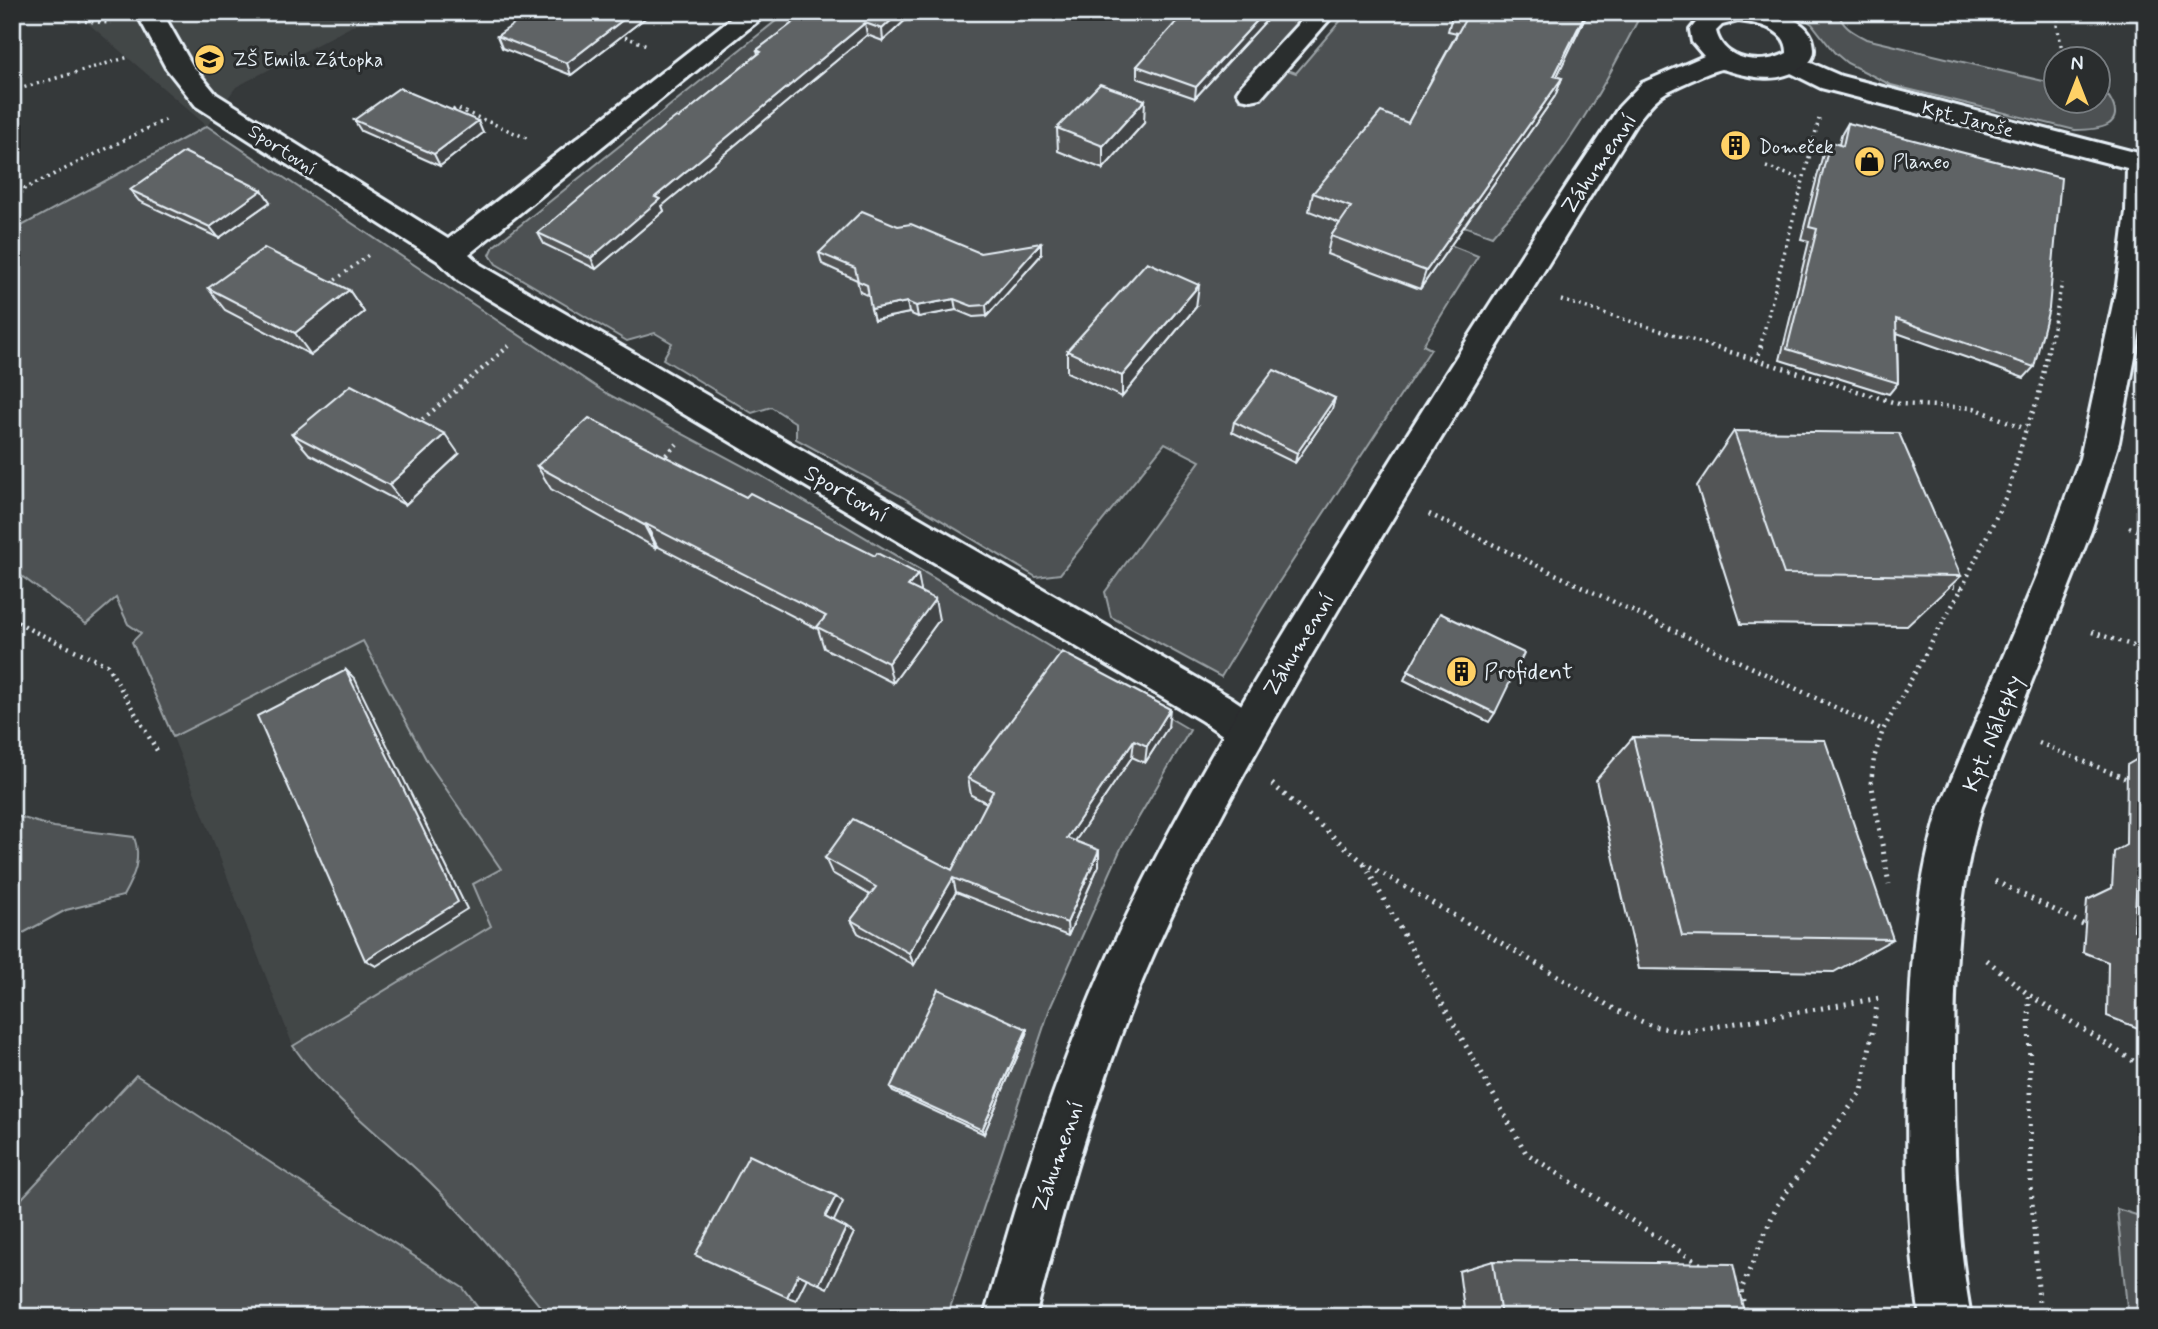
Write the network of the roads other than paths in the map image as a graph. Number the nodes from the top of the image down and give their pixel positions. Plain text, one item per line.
1 (149, 12) edge
2 (756, 12) edge
3 (1323, 12) edge
4 (1738, 13) edge
5 (1721, 59) junction
6 (1793, 63) junction
7 (1251, 92) dead end
8 (2144, 163) edge
9 (449, 254) junction
10 (1247, 730) junction
11 (1009, 1317) edge
12 (1946, 1317) edge

1 - 9 street, Sportovní
2 - 9 street
3 - 7 street
4 - 5 street
4 - 6 street
5 - 6 street
5 - 10 street, Záhumenní
6 - 8 street, Kpt. Jaroše
8 - 12 street, Kpt. Nálepky
9 - 10 street, Sportovní
10 - 11 street, Záhumenní

